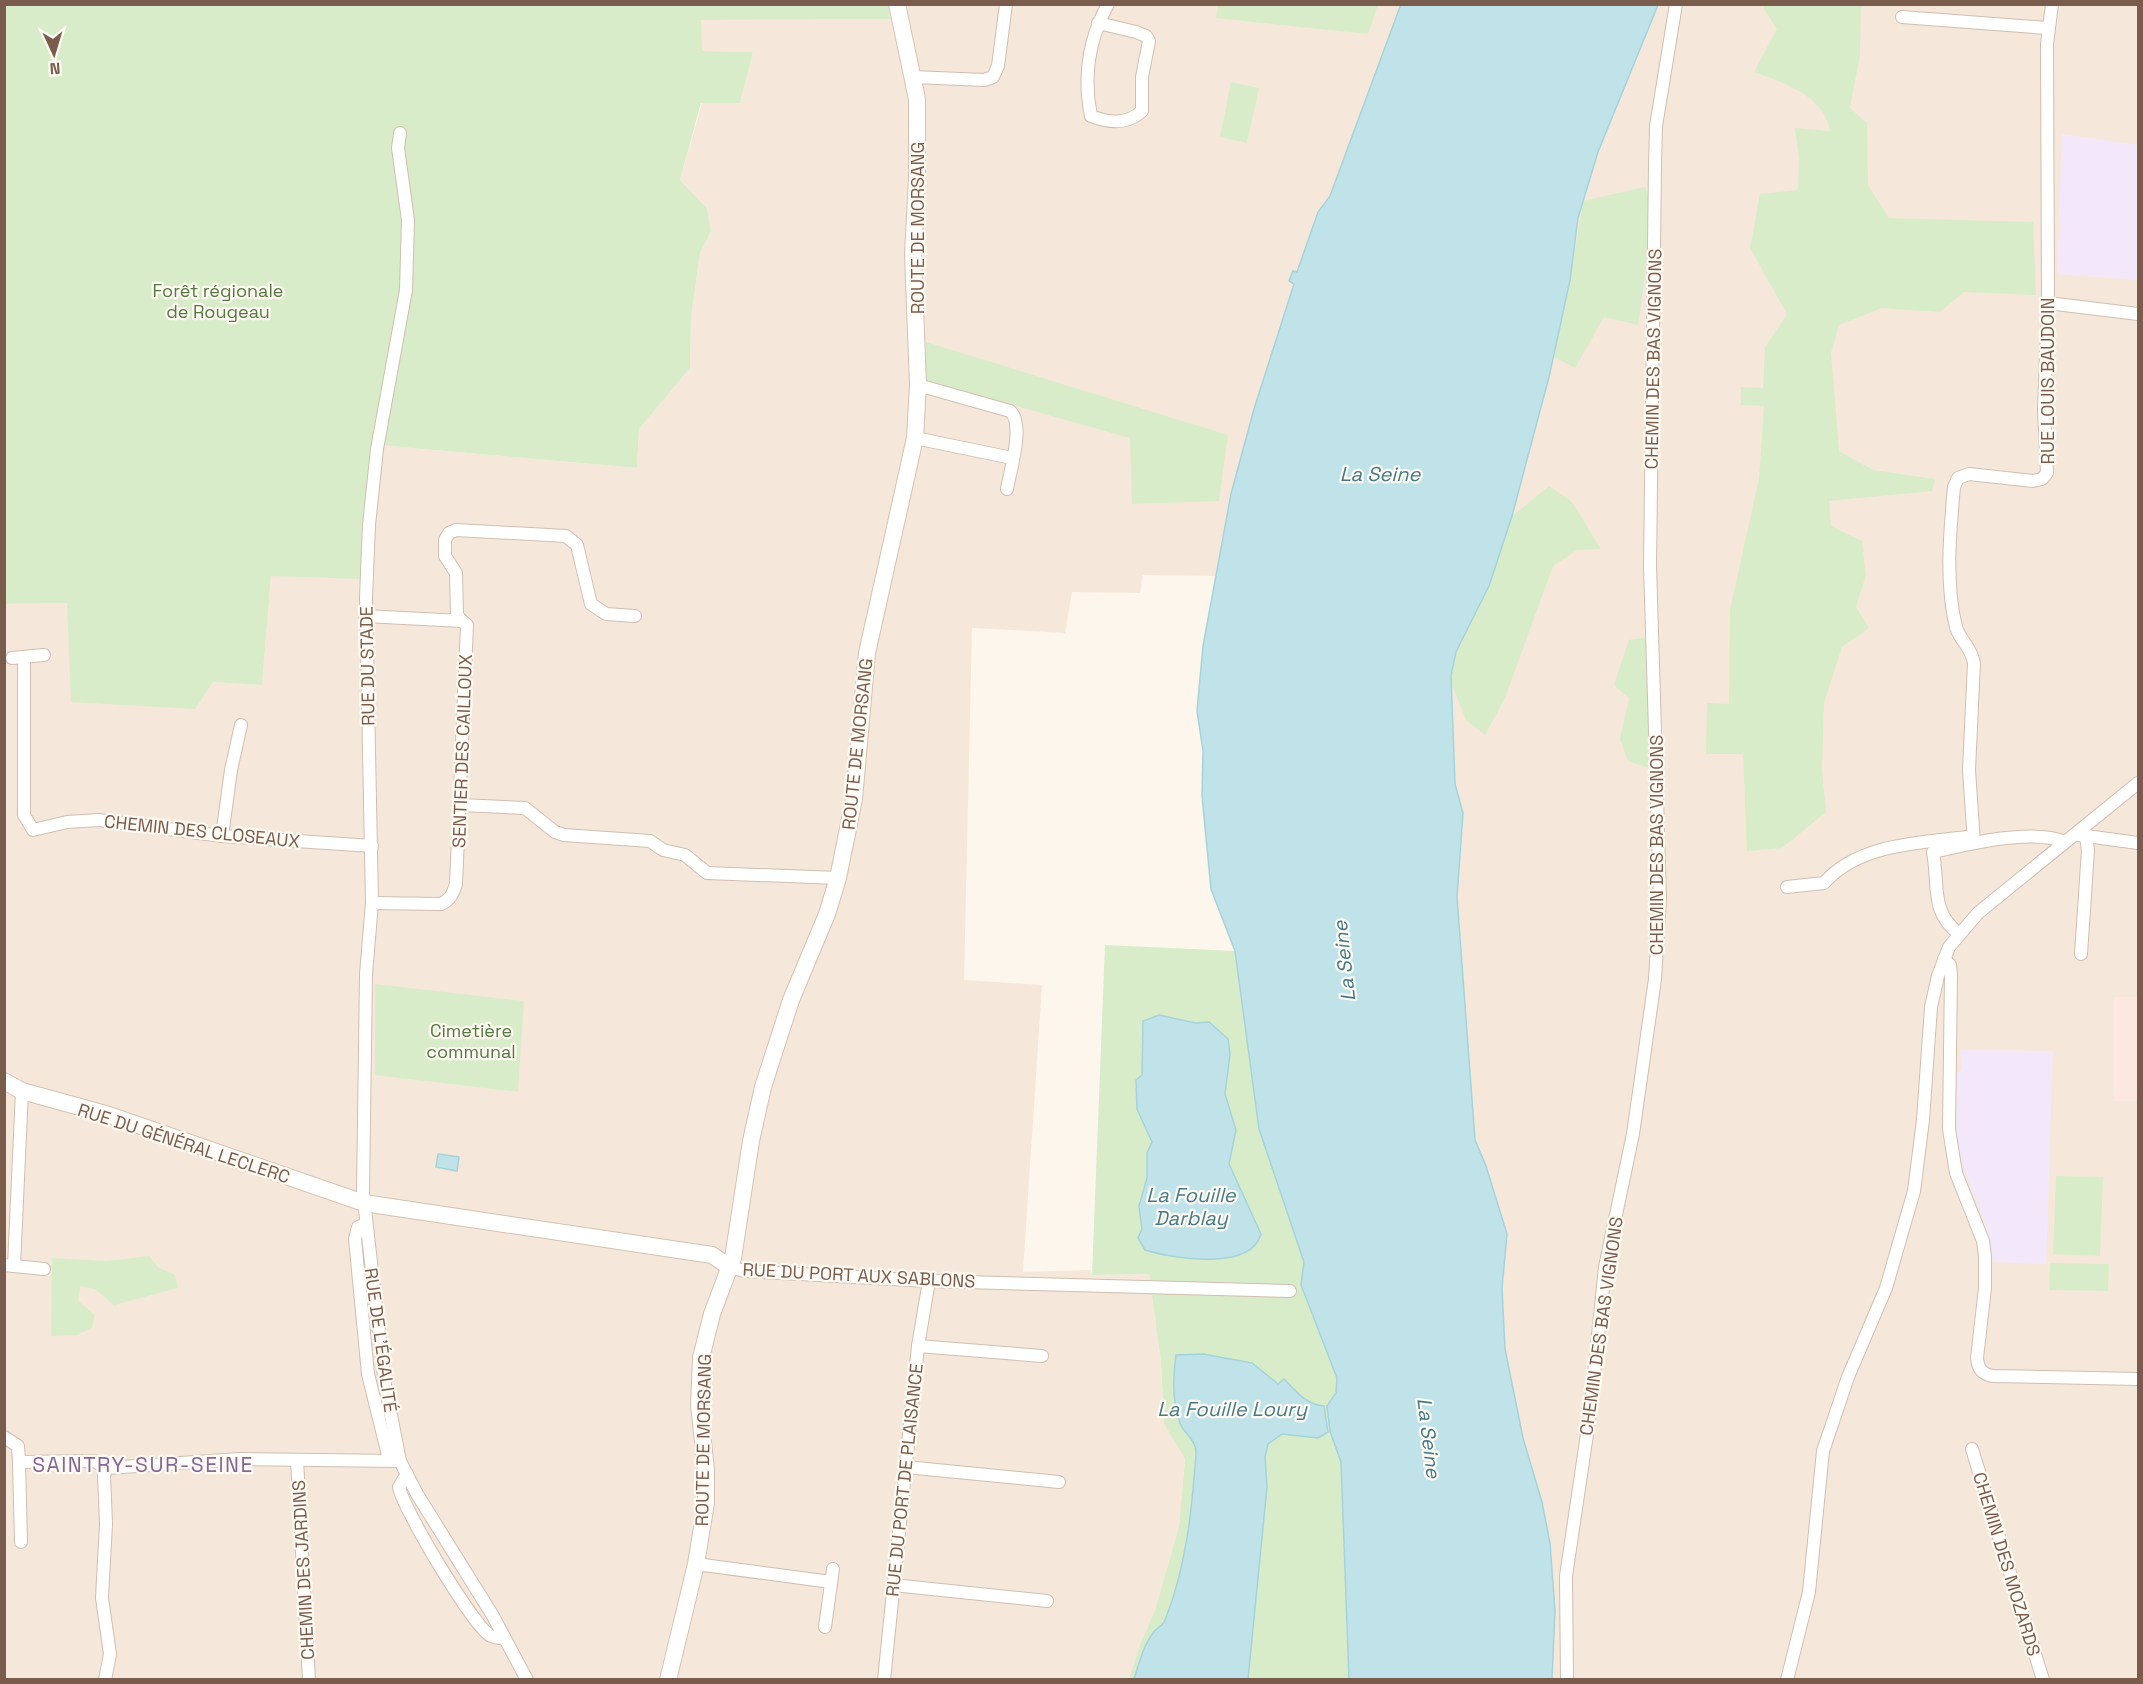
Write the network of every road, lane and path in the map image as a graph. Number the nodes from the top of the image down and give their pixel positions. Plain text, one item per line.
1 (897, 4) edge
2 (1006, 4) edge
3 (1108, 4) edge
4 (1676, 4) edge
5 (2052, 4) edge
6 (1902, 17) dead end
7 (1098, 23) junction
8 (2047, 28) junction
9 (913, 77) junction
10 (400, 133) dead end
11 (2048, 303) junction
12 (2139, 314) edge
13 (918, 385) junction
14 (915, 438) junction
15 (1012, 458) junction
16 (1007, 489) dead end
17 (365, 616) junction
18 (634, 616) dead end
19 (462, 621) junction
20 (44, 655) dead end
21 (241, 725) dead end
22 (2139, 783) edge
23 (460, 805) junction
24 (222, 836) junction
25 (2075, 838) junction
26 (1974, 843) junction
27 (2139, 843) edge
28 (372, 846) junction
29 (838, 878) junction
30 (1787, 887) dead end
31 (372, 903) junction
32 (1958, 933) junction
33 (2081, 954) dead end
34 (1944, 960) junction
35 (4, 1081) edge
36 (22, 1091) junction
37 (364, 1203) junction
38 (9, 1265) edge
39 (729, 1266) junction
40 (44, 1269) dead end
41 (929, 1281) junction
42 (1290, 1291) dead end
43 (918, 1346) junction
44 (1042, 1356) dead end
45 (2139, 1379) edge
46 (4, 1437) edge
47 (1972, 1449) dead end
48 (297, 1461) junction
49 (400, 1461) junction
50 (19, 1462) junction
51 (906, 1467) junction
52 (107, 1468) junction
53 (407, 1474) junction
54 (1059, 1482) dead end
55 (21, 1542) dead end
56 (696, 1564) junction
57 (833, 1569) dead end
58 (831, 1582) junction
59 (894, 1585) junction
60 (1047, 1601) dead end
61 (825, 1627) dead end
62 (505, 1639) junction
63 (105, 1680) edge
64 (309, 1680) edge
65 (527, 1680) edge
66 (668, 1680) edge
67 (884, 1680) edge
68 (1567, 1680) edge
69 (1787, 1680) edge
70 (2043, 1680) edge

1 - 9 street, ROUTE DE MORSANG
2 - 9 street
3 - 7 street
4 - 68 street, CHEMIN DES BAS VIGNONS
5 - 8 street, RUE LOUIS BAUDOIN
6 - 8 street
7 - 7 street
8 - 11 street, RUE LOUIS BAUDOIN
9 - 13 street, ROUTE DE MORSANG
10 - 17 street, RUE DU STADE
11 - 12 street
11 - 26 street, RUE LOUIS BAUDOIN
13 - 14 street, ROUTE DE MORSANG
13 - 15 street
14 - 15 street
14 - 29 street, ROUTE DE MORSANG
15 - 16 street
17 - 19 street
17 - 28 street, RUE DU STADE
18 - 19 street
19 - 23 street, SENTIER DES CAILLOUX
20 - 24 street, CHEMIN DES CLOSEAUX
21 - 24 street
22 - 25 street
23 - 29 street
23 - 31 street, SENTIER DES CAILLOUX
24 - 28 street, CHEMIN DES CLOSEAUX
25 - 26 street
25 - 27 street
25 - 32 street
25 - 33 street
26 - 30 street
26 - 32 street
28 - 31 street, RUE DU STADE
29 - 39 street, ROUTE DE MORSANG
31 - 37 street, RUE DU STADE
32 - 34 street
34 - 45 street
34 - 69 street
35 - 36 street, RUE DU GÉNÉRAL LECLERC
36 - 37 street, RUE DU GÉNÉRAL LECLERC
36 - 38 street
37 - 39 street, RUE DU PORT AUX SABLONS
37 - 49 street, RUE DE L'ÉGALITÉ
38 - 40 street
39 - 41 street, RUE DU PORT AUX SABLONS
39 - 56 street, ROUTE DE MORSANG
41 - 42 street, RUE DU PORT AUX SABLONS
41 - 43 street, RUE DU PORT DE PLAISANCE
43 - 44 street
43 - 51 street, RUE DU PORT DE PLAISANCE
46 - 50 street
47 - 70 street, CHEMIN DES MOZARDS
48 - 49 street
48 - 52 street
48 - 64 street, CHEMIN DES JARDINS
49 - 53 street, RUE DE L'ÉGALITÉ
50 - 52 street
50 - 55 street
51 - 54 street
51 - 59 street, RUE DU PORT DE PLAISANCE
52 - 63 street
53 - 62 street, RUE DE L'ÉGALITÉ
53 - 62 street
56 - 58 street
56 - 66 street, ROUTE DE MORSANG
57 - 58 street
58 - 61 street
59 - 60 street
59 - 67 street, RUE DU PORT DE PLAISANCE
62 - 65 street, RUE DE L'ÉGALITÉ

